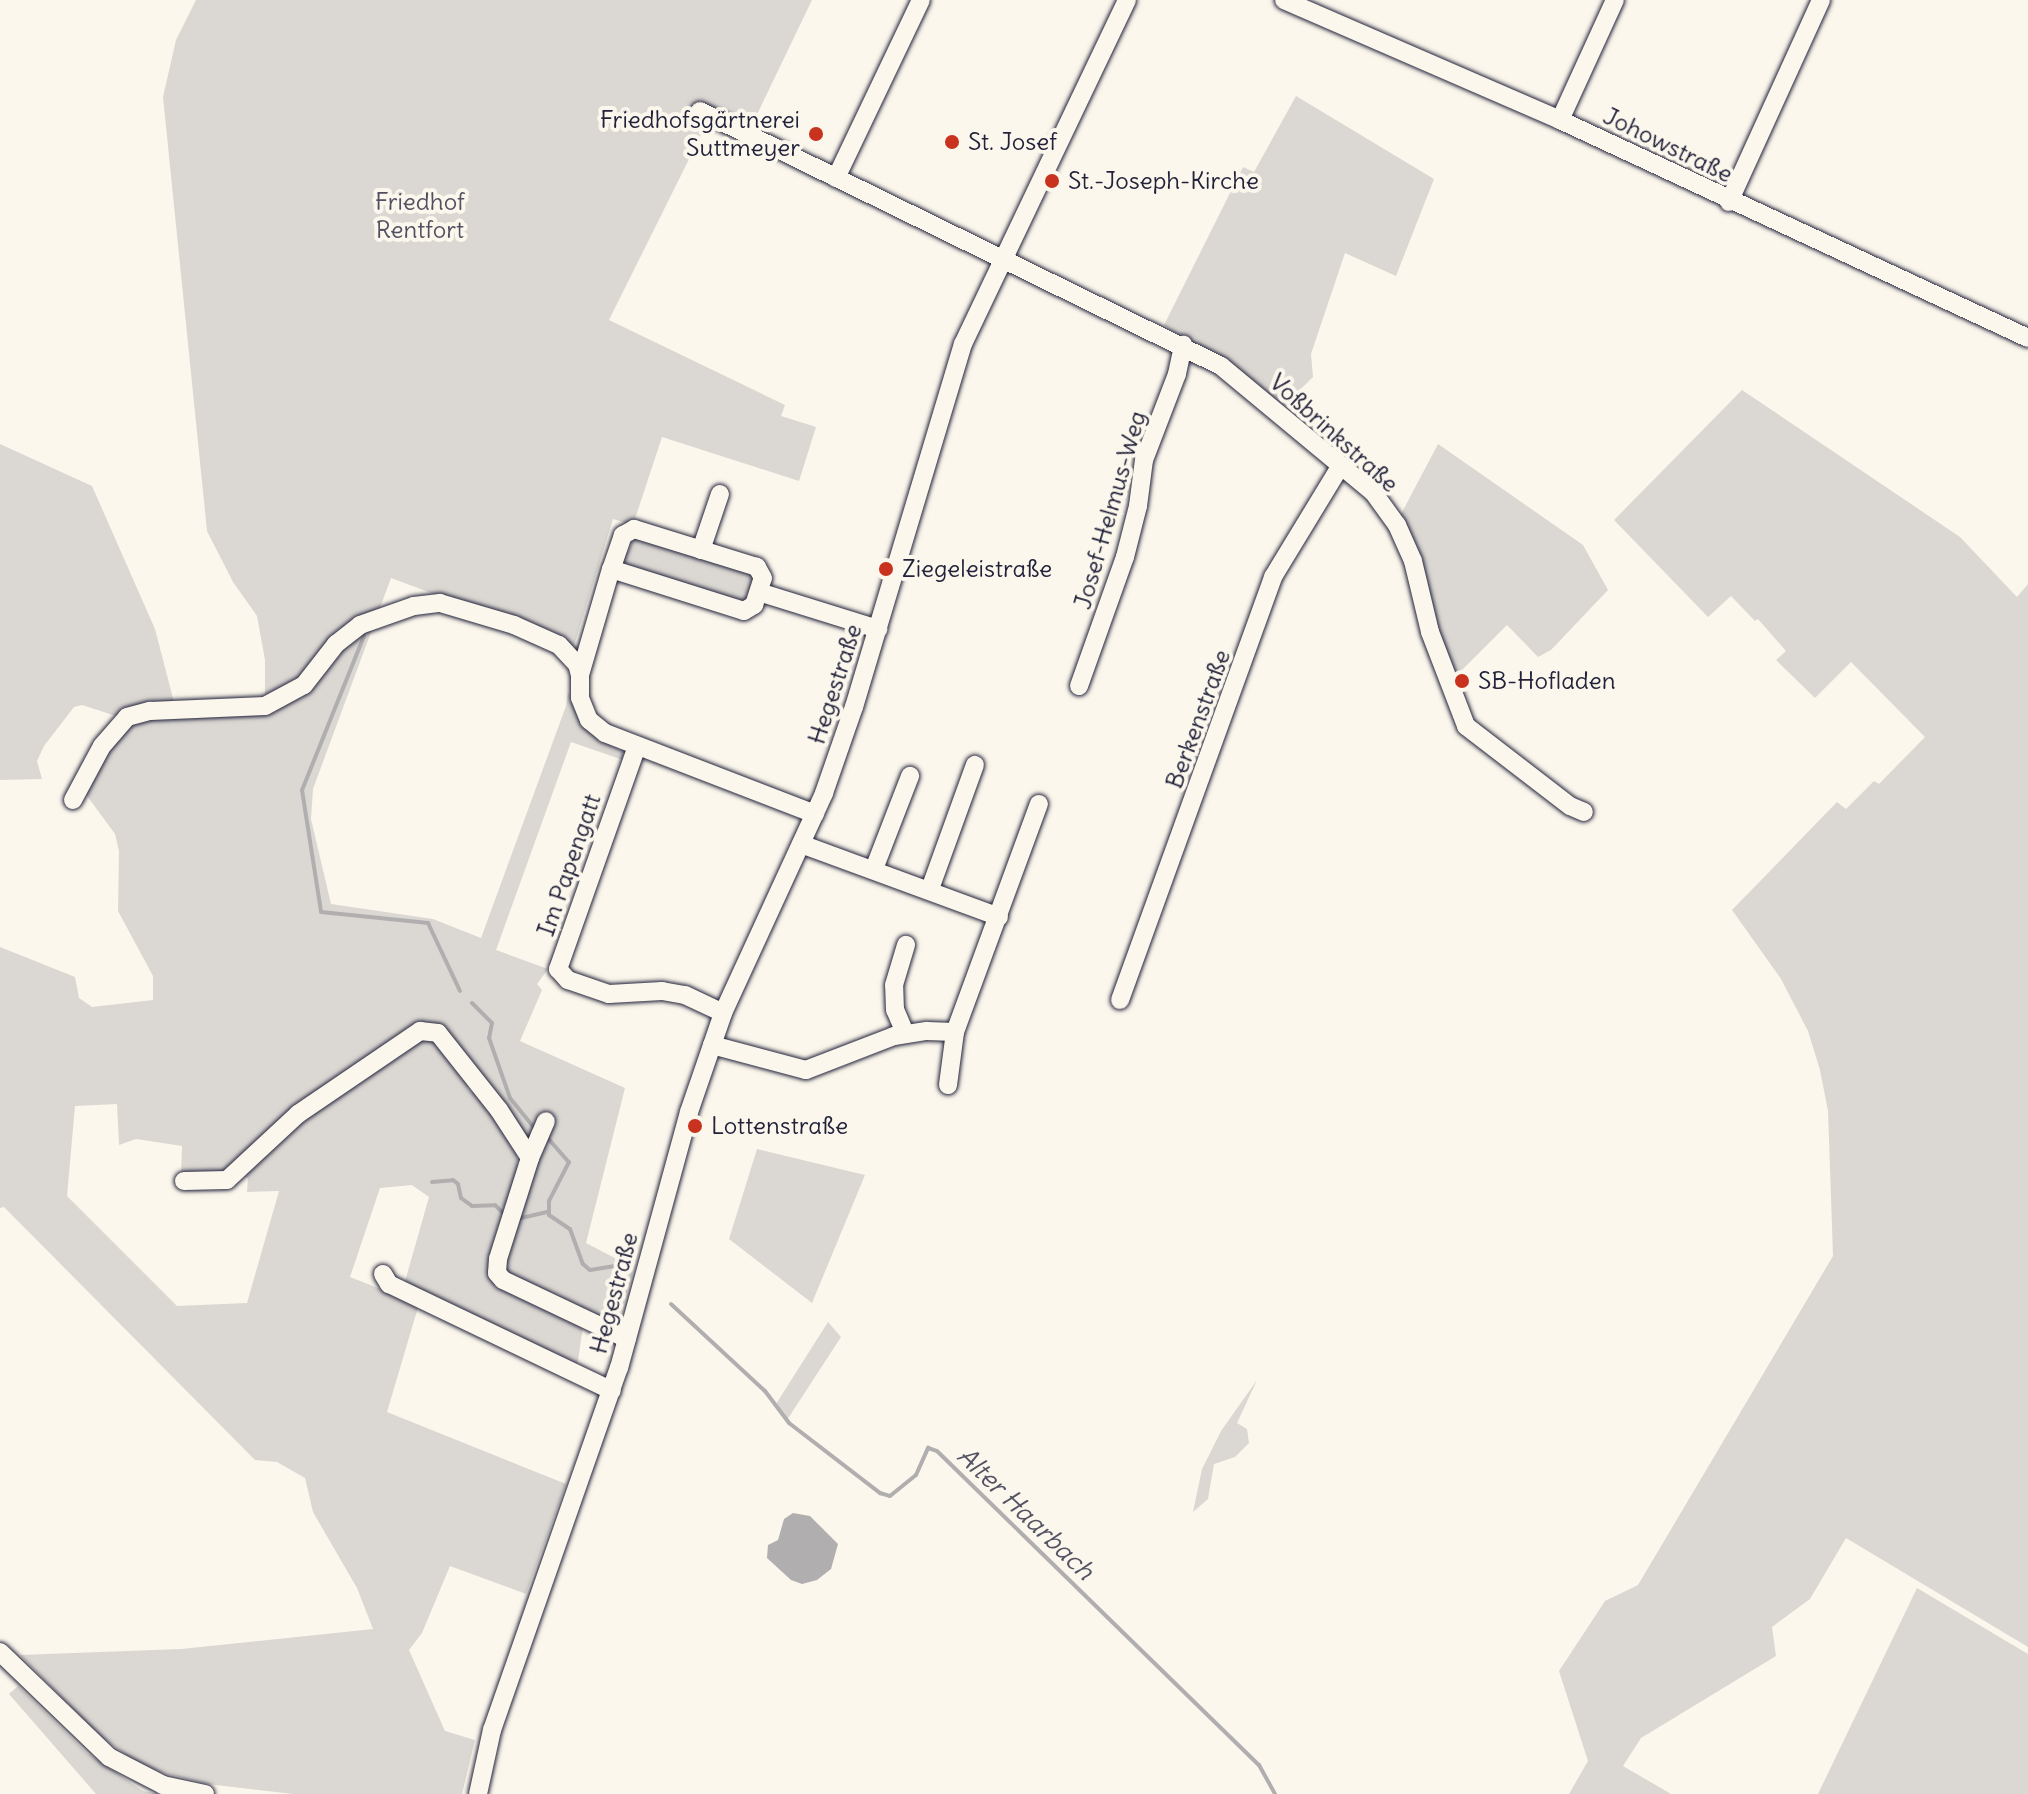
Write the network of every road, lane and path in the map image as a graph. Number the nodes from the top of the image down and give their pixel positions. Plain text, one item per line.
1 (921, 0) edge
2 (1127, 0) edge
3 (1615, 0) edge
4 (1821, 0) edge
5 (1289, 1) edge
6 (700, 111) dead end
7 (1560, 120) junction
8 (836, 178) junction
9 (1729, 202) junction
10 (1004, 259) junction
11 (2028, 338) edge
12 (1183, 345) junction
13 (1341, 465) junction
14 (720, 494) dead end
15 (701, 550) junction
16 (611, 569) junction
17 (759, 592) junction
18 (878, 629) junction
19 (580, 675) junction
20 (1079, 686) dead end
21 (637, 746) junction
22 (975, 765) dead end
23 (910, 776) dead end
24 (73, 800) dead end
25 (1039, 804) dead end
26 (1584, 812) dead end
27 (815, 814) junction
28 (801, 844) junction
29 (874, 869) junction
30 (930, 889) junction
31 (999, 917) junction
32 (906, 945) dead end
33 (1120, 1000) dead end
34 (723, 1013) junction
35 (955, 1032) junction
36 (899, 1034) junction
37 (712, 1045) junction
38 (948, 1085) dead end
39 (546, 1121) dead end
40 (530, 1158) junction
41 (184, 1181) dead end
42 (383, 1274) dead end
43 (627, 1339) junction
44 (612, 1391) junction
45 (0, 1652) edge
46 (205, 1794) edge
47 (478, 1794) edge

1 - 8 street
2 - 10 street, Hegestraße
3 - 7 street
4 - 9 street
5 - 7 street, Johowstraße
6 - 8 street
7 - 9 street, Johowstraße
8 - 10 street
9 - 11 street, Johowstraße
10 - 12 street, Voßbrinkstraße
10 - 18 street, Hegestraße
12 - 13 street, Voßbrinkstraße
12 - 20 street, Josef-Helmus-Weg
13 - 26 street, Voßbrinkstraße
13 - 33 street, Berkenstraße
14 - 15 street
15 - 16 street
15 - 17 street
16 - 17 street
16 - 19 street
17 - 18 street
18 - 27 street, Hegestraße
19 - 21 street
19 - 24 street
21 - 27 street
21 - 34 street, Im Papengatt
22 - 30 street
23 - 29 street
25 - 31 street
27 - 28 street, Hegestraße
28 - 29 street
28 - 34 street, Hegestraße
29 - 30 street
30 - 31 street
31 - 35 street
32 - 36 street
34 - 37 street, Hegestraße
35 - 36 street
35 - 38 street
36 - 37 street
37 - 43 street, Hegestraße
39 - 40 street
40 - 41 street
40 - 43 street
42 - 44 street, Hegestraße
43 - 44 street, Hegestraße
44 - 47 street, Hegestraße
45 - 46 street

